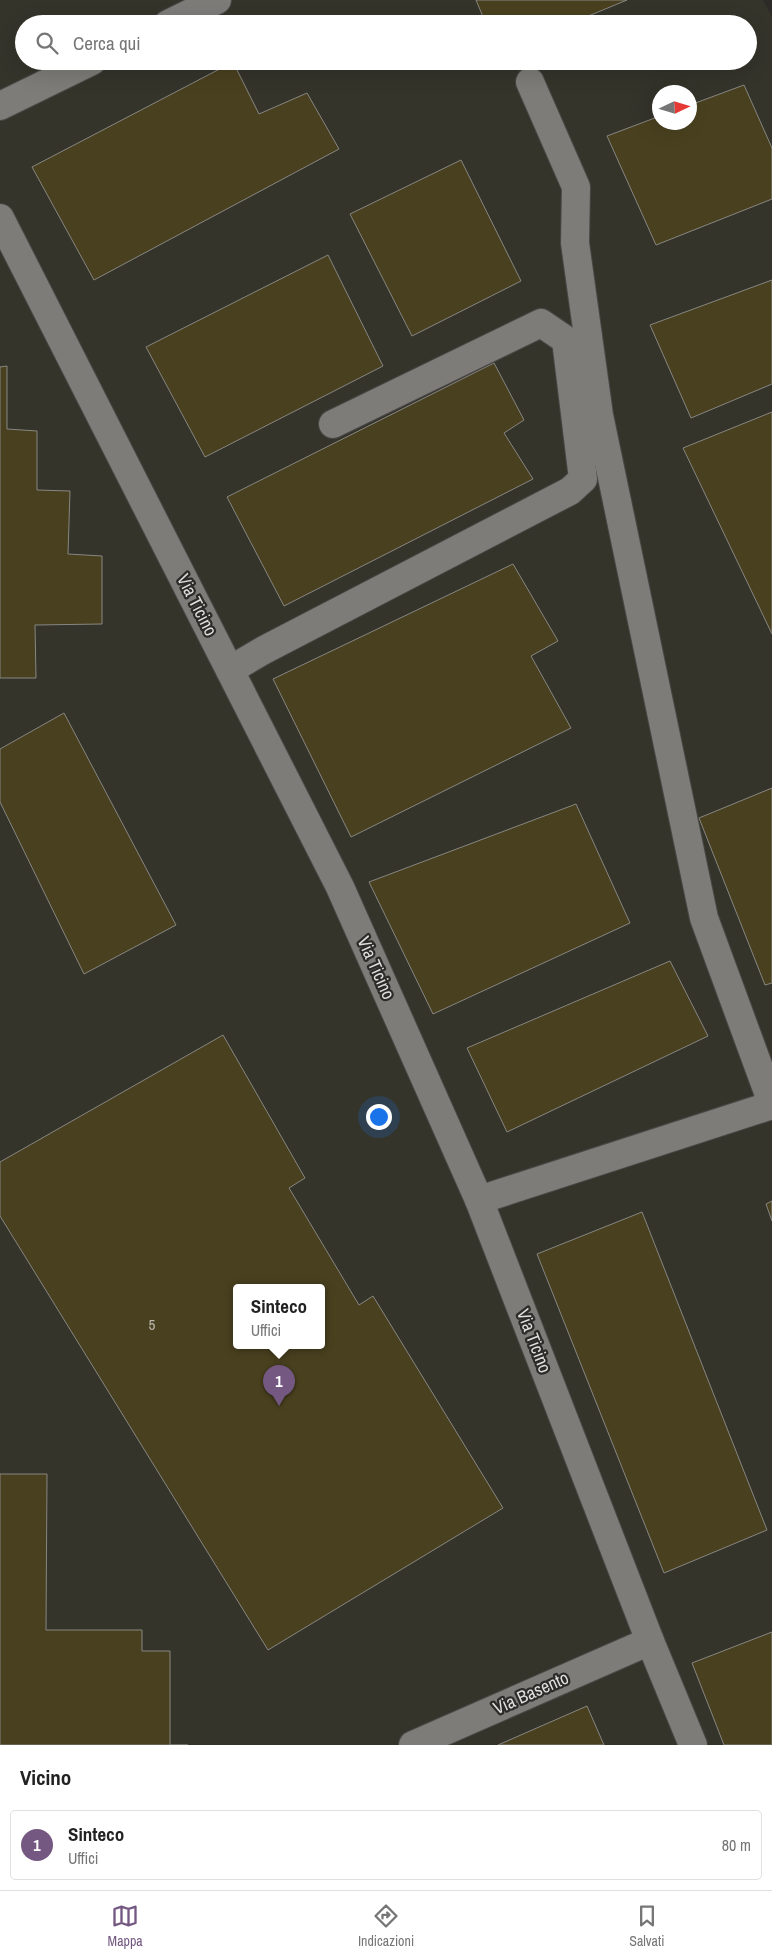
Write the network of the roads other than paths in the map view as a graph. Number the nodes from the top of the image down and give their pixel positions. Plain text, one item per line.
1 (217, 0) edge
2 (186, 15) edge
3 (74, 70) edge
4 (530, 82) dead end
5 (0, 106) edge
6 (0, 218) edge
7 (333, 424) dead end
8 (230, 670) junction
9 (772, 1104) edge
10 (479, 1200) junction
11 (650, 1641) junction
12 (413, 1745) edge
13 (693, 1745) edge

1 - 2 street
3 - 5 street
4 - 9 street
6 - 8 street, Via Ticino
7 - 8 street
8 - 10 street, Via Ticino
9 - 10 street
10 - 11 street, Via Ticino
11 - 12 street, Via Basento
11 - 13 street, Via Ticino

